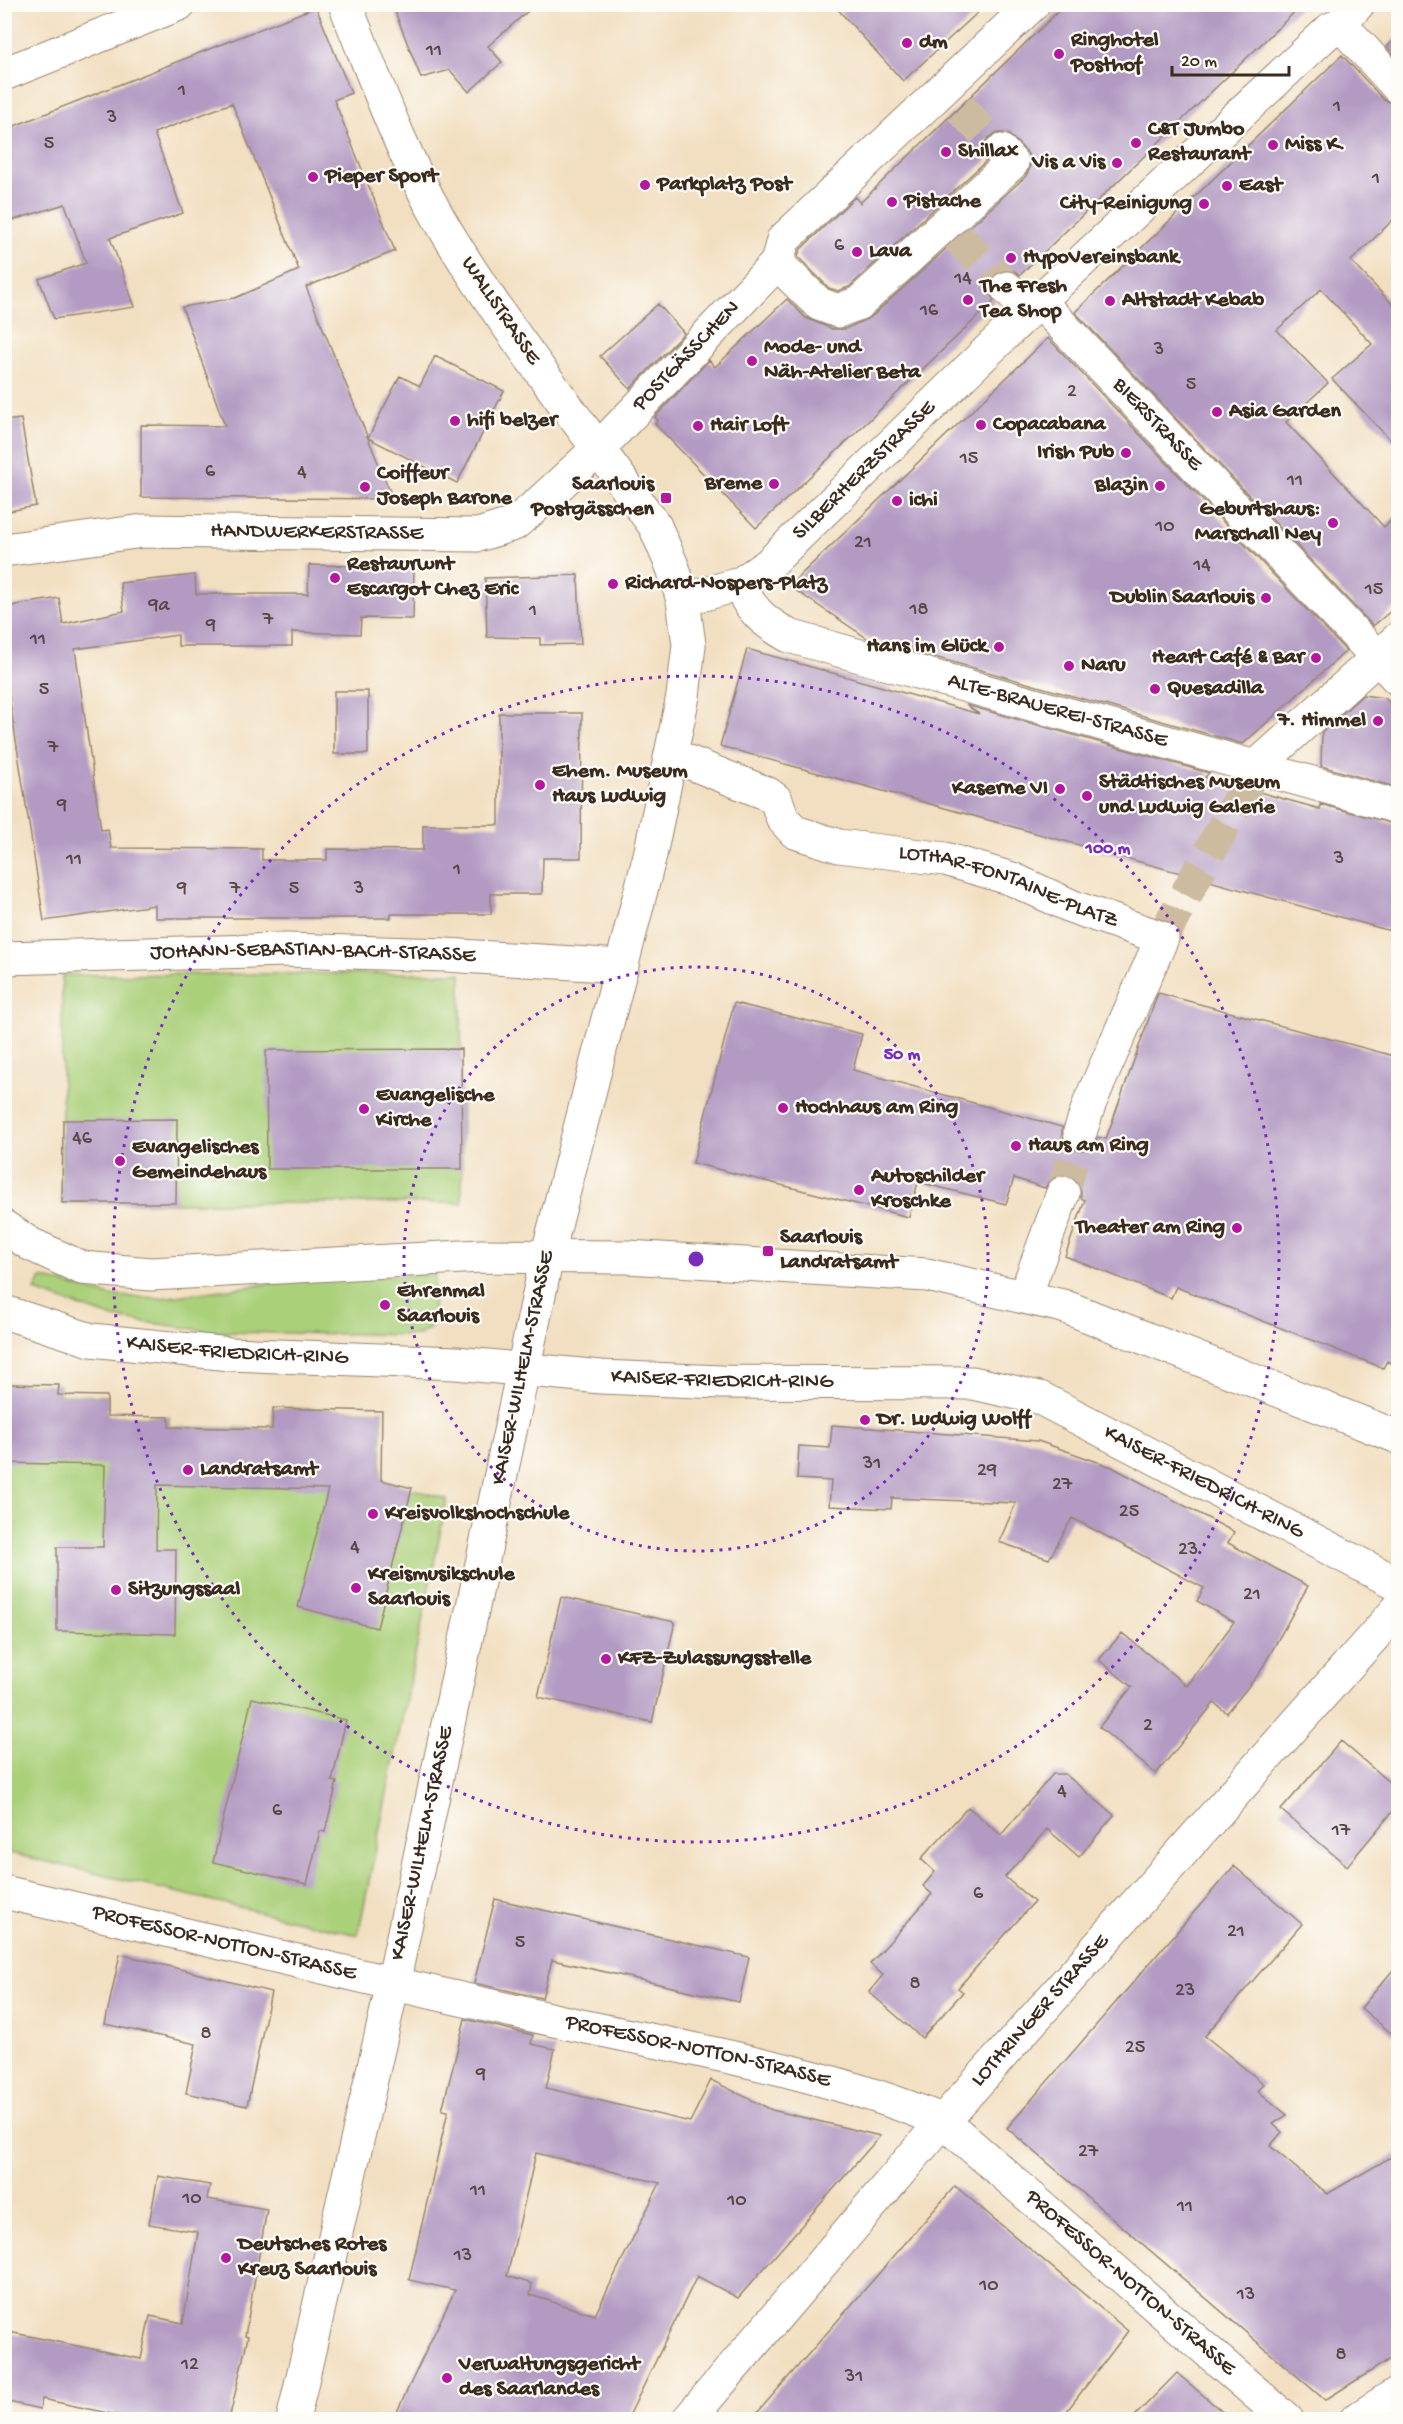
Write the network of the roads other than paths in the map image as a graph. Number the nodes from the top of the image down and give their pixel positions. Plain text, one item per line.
1 (179, 4) edge
2 (345, 4) edge
3 (1033, 4) edge
4 (1341, 12) edge
5 (4, 74) edge
6 (1398, 87) edge
7 (1001, 151) tunnel mouth
8 (777, 263) junction
9 (1007, 288) tunnel mouth
10 (1034, 306) junction
11 (599, 448) junction
12 (4, 550) edge
13 (740, 584) junction
14 (683, 600) junction
15 (1391, 658) edge
16 (671, 755) junction
17 (1256, 767) junction
18 (1398, 807) edge
19 (4, 958) edge
20 (622, 966) junction
21 (1080, 1132) tunnel mouth
22 (1063, 1193) tunnel mouth
23 (4, 1227) edge
24 (547, 1257) junction
25 (1025, 1296) junction
26 (4, 1312) edge
27 (522, 1368) junction
28 (1398, 1437) edge
29 (1398, 1584) edge
30 (1398, 1609) edge
31 (4, 1892) edge
32 (393, 1984) junction
33 (942, 2121) junction
34 (1398, 2393) edge
35 (293, 2420) edge
36 (688, 2420) edge
37 (1287, 2420) edge
38 (1356, 2420) edge

1 - 5 street
2 - 11 street, WALLSTRASSE
3 - 8 street, POSTGÄSSCHEN
4 - 6 street
4 - 10 street, SILBERHERZSTRASSE
7 - 8 street
8 - 11 street, POSTGÄSSCHEN
9 - 10 street
10 - 13 street, SILBERHERZSTRASSE
10 - 15 street, BIERSTRASSE
11 - 12 street, HANDWERKERSTRASSE
11 - 14 street, WALLSTRASSE
13 - 14 street, SILBERHERZSTRASSE
13 - 17 street, ALTE-BRAUEREI-STRASSE
14 - 16 street, KAISER-WILHELM-STRASSE
15 - 17 street
16 - 20 street, KAISER-WILHELM-STRASSE
16 - 21 street, LOTHAR-FONTAINE-PLATZ
17 - 18 street, ALTE-BRAUEREI-STRASSE
19 - 20 street, JOHANN-SEBASTIAN-BACH-STRASSE
20 - 24 street, KAISER-WILHELM-STRASSE
22 - 25 street
23 - 24 street
24 - 25 street
24 - 27 street, KAISER-WILHELM-STRASSE
25 - 28 street
26 - 27 street, KAISER-FRIEDRICH-RING
27 - 29 street, KAISER-FRIEDRICH-RING
27 - 32 street, KAISER-WILHELM-STRASSE
30 - 33 street, LOTHRINGER STRASSE
31 - 32 street, PROFESSOR-NOTTON-STRASSE
32 - 33 street, PROFESSOR-NOTTON-STRASSE
32 - 35 street, KAISER-WILHELM-STRASSE
33 - 36 street, LOTHRINGER STRASSE
33 - 37 street, PROFESSOR-NOTTON-STRASSE
34 - 38 street

